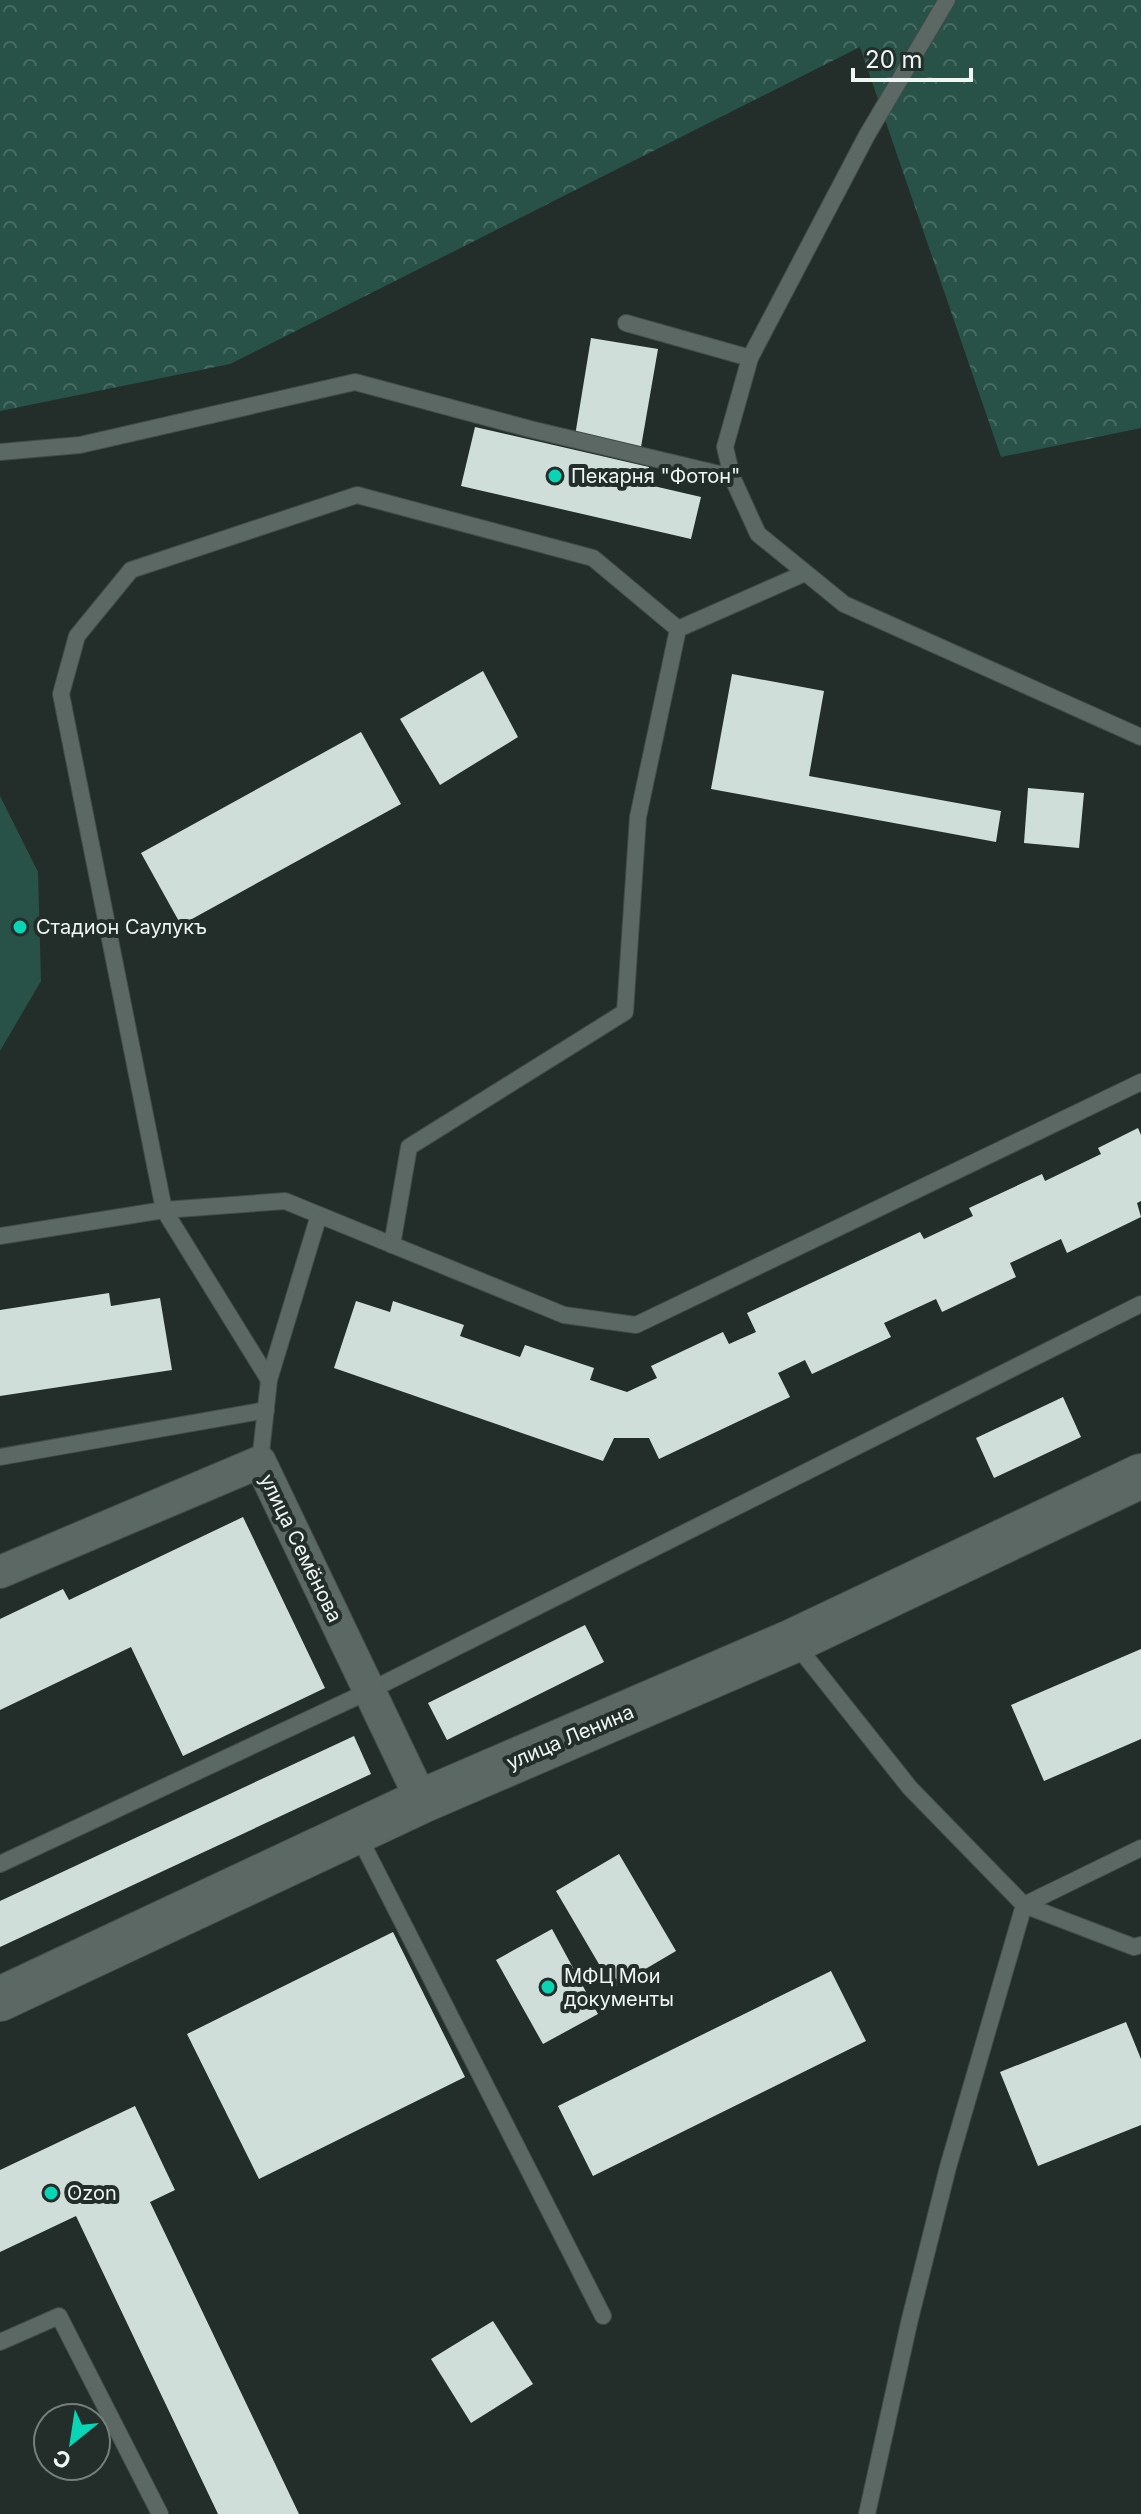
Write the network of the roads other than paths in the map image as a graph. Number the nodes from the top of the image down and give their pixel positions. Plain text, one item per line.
1 (947, 0) edge
2 (626, 323) dead end
3 (750, 358) junction
4 (0, 452) edge
5 (732, 477) junction
6 (805, 573) junction
7 (678, 629) junction
8 (1141, 737) edge
9 (1141, 1082) edge
10 (164, 1210) junction
11 (319, 1215) junction
12 (0, 1236) edge
13 (392, 1245) junction
14 (1141, 1304) edge
15 (269, 1380) junction
16 (266, 1410) junction
17 (0, 1457) edge
18 (260, 1462) junction
19 (1141, 1476) edge
20 (0, 1572) edge
21 (793, 1641) junction
22 (369, 1691) junction
23 (422, 1801) junction
24 (356, 1832) junction
25 (1141, 1848) edge
26 (0, 1864) edge
27 (1024, 1905) junction
28 (1141, 1945) edge
29 (0, 1999) edge
30 (603, 2316) dead end
31 (0, 2342) edge
32 (160, 2514) edge
33 (867, 2514) edge

1 - 3 lane
2 - 3 lane
3 - 5 lane
4 - 5 lane
5 - 6 lane
6 - 7 lane
6 - 8 lane
7 - 10 lane
7 - 13 lane
9 - 13 lane
10 - 11 lane
10 - 12 lane
10 - 15 lane
11 - 13 lane
11 - 15 lane
14 - 22 lane
15 - 16 lane
16 - 17 lane
16 - 18 lane
18 - 20 street, улица Семёнова
18 - 22 street, улица Семёнова
19 - 21 main road, улица Ленина
21 - 23 main road, улица Ленина
21 - 27 lane
22 - 23 street, улица Семёнова
22 - 26 lane
23 - 24 main road, улица Ленина
24 - 29 main road, улица Ленина
24 - 30 lane
25 - 27 lane
27 - 28 lane
27 - 33 lane
31 - 32 lane

